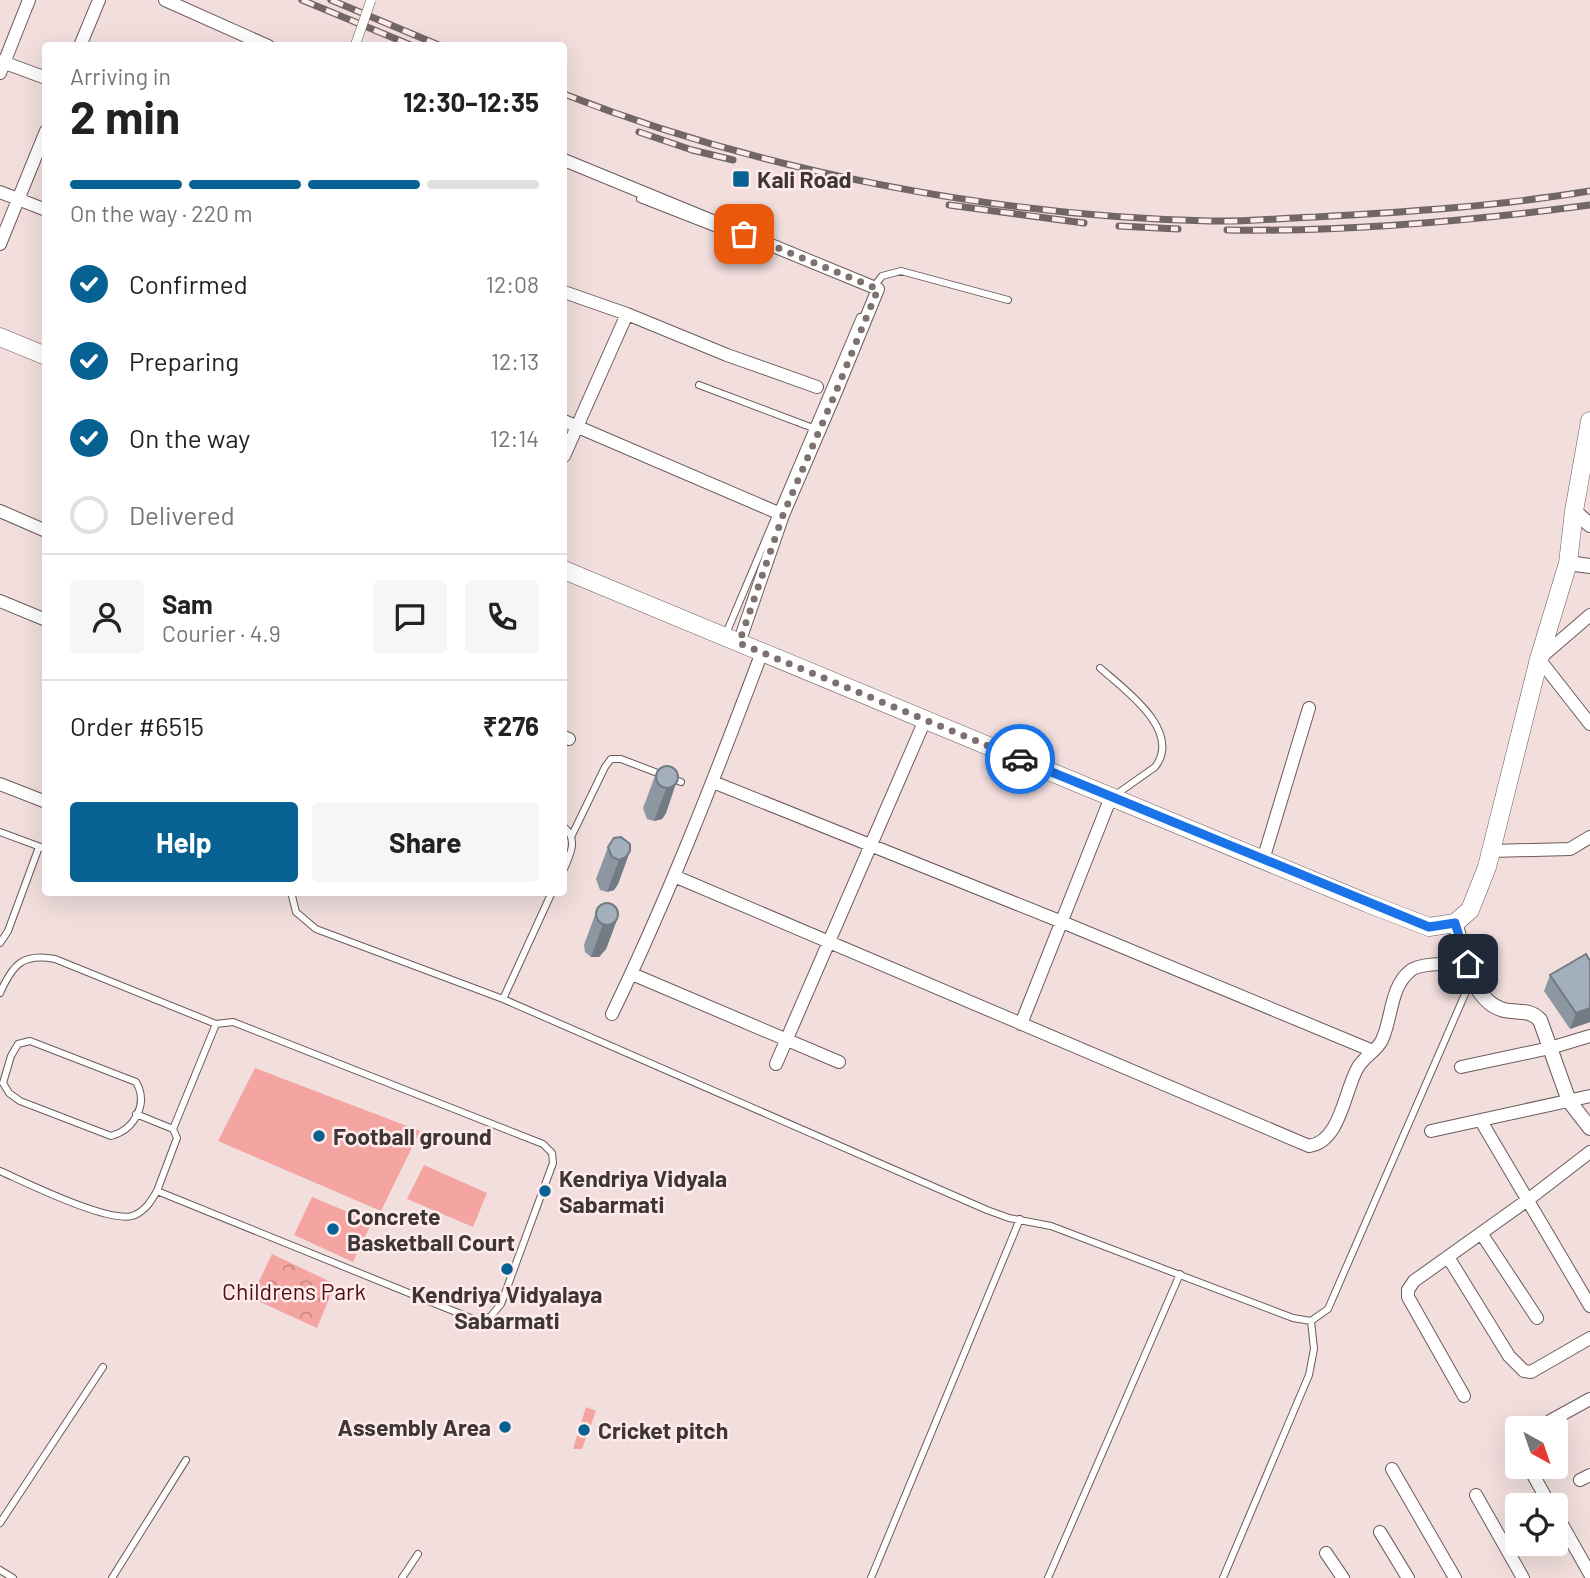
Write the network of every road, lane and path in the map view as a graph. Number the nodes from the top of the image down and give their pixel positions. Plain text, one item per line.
1 (29, 0) edge
2 (99, 0) edge
3 (165, 0) edge
4 (371, 0) edge
5 (82, 42) edge
6 (259, 42) edge
7 (356, 42) edge
8 (1, 66) edge
9 (42, 77) edge
10 (42, 141) edge
11 (567, 161) edge
12 (0, 192) edge
13 (640, 199) dead end
14 (18, 200) junction
15 (42, 209) edge
16 (0, 244) edge
17 (873, 289) junction
18 (567, 293) edge
19 (1008, 300) dead end
20 (627, 314) junction
21 (0, 337) edge
22 (42, 354) edge
23 (699, 385) dead end
24 (817, 387) dead end
25 (1590, 421) edge
26 (567, 422) edge
27 (576, 426) junction
28 (813, 428) junction
29 (1588, 445) edge
30 (567, 448) edge
31 (0, 511) edge
32 (780, 514) junction
33 (1585, 519) edge
34 (42, 529) edge
35 (1568, 563) junction
36 (1590, 566) edge
37 (567, 571) edge
38 (0, 601) edge
39 (42, 618) edge
40 (1589, 618) edge
41 (732, 640) junction
42 (762, 652) junction
43 (1539, 659) junction
44 (1100, 668) dead end
45 (1309, 708) dead end
46 (925, 720) junction
47 (1590, 724) edge
48 (681, 782) dead end
49 (713, 782) junction
50 (0, 783) edge
51 (1111, 797) junction
52 (42, 800) edge
53 (567, 830) edge
54 (0, 832) edge
55 (572, 835) junction
56 (1590, 837) edge
57 (871, 846) junction
58 (42, 848) edge
59 (1491, 850) junction
60 (1263, 860) junction
61 (567, 862) edge
62 (674, 876) junction
63 (292, 896) edge
64 (550, 896) edge
65 (1062, 922) junction
66 (1455, 923) junction
67 (0, 943) edge
68 (830, 943) junction
69 (1470, 970) junction
70 (632, 974) junction
71 (0, 993) edge
72 (503, 999) junction
73 (612, 1014) dead end
74 (216, 1024) junction
75 (1021, 1024) junction
76 (1590, 1036) edge
77 (788, 1040) junction
78 (1550, 1048) junction
79 (1373, 1051) junction
80 (839, 1062) dead end
81 (776, 1064) dead end
82 (1461, 1067) dead end
83 (1590, 1096) edge
84 (1569, 1101) junction
85 (136, 1114) junction
86 (1481, 1122) junction
87 (1590, 1128) edge
88 (173, 1129) junction
89 (1431, 1131) dead end
90 (1590, 1152) edge
91 (0, 1171) edge
92 (157, 1191) junction
93 (1529, 1199) junction
94 (1020, 1219) junction
95 (1481, 1233) junction
96 (1448, 1257) junction
97 (1180, 1274) junction
98 (1590, 1306) edge
99 (1537, 1318) dead end
100 (1311, 1321) junction
101 (1590, 1338) edge
102 (103, 1367) dead end
103 (1464, 1396) dead end
104 (1590, 1399) edge
105 (1560, 1416) edge
106 (186, 1460) dead end
107 (1392, 1469) dead end
108 (1476, 1495) dead end
109 (0, 1523) edge
110 (1380, 1532) dead end
111 (1568, 1535) edge
112 (1326, 1553) dead end
113 (418, 1554) dead end
114 (0, 1570) edge
115 (1590, 1574) edge
116 (13, 1578) edge
117 (112, 1578) edge
118 (402, 1578) edge
119 (871, 1578) edge
120 (1048, 1578) edge
121 (1223, 1578) edge
122 (1343, 1578) edge
123 (1408, 1578) edge
124 (1455, 1578) edge
125 (1523, 1578) edge

1 - 8 street
2 - 5 street
3 - 6 street
4 - 7 street, bridge
8 - 9 street
10 - 14 street
11 - 17 street
12 - 14 street
13 - 17 lane
14 - 15 street
14 - 16 street
17 - 19 lane
17 - 28 lane
17 - 32 street
18 - 20 street
20 - 24 street
20 - 27 street
21 - 22 main road
23 - 28 lane
25 - 29 main road
26 - 27 street
27 - 30 street
27 - 32 street
28 - 32 lane
29 - 33 main road
31 - 34 street
32 - 41 street
33 - 35 main road
35 - 36 street
35 - 43 main road
37 - 41 main road
38 - 39 street
40 - 43 street
41 - 42 main road
42 - 46 main road
42 - 49 street
43 - 47 street
43 - 59 main road
44 - 51 lane
45 - 60 street
46 - 51 main road
46 - 57 street
48 - 55 lane
49 - 57 street
49 - 62 street
50 - 52 street
51 - 60 main road
51 - 65 street
53 - 55 lane
54 - 58 lane
55 - 61 lane
56 - 59 street
57 - 65 street
57 - 68 street
58 - 67 lane
59 - 66 main road
60 - 66 main road
62 - 68 street
62 - 70 street
63 - 72 lane
64 - 72 lane
65 - 75 street
65 - 79 street
66 - 69 street
68 - 75 street
68 - 77 street
69 - 78 street
69 - 79 street
69 - 100 lane
70 - 73 street
70 - 77 street
71 - 74 lane
72 - 94 lane
74 - 88 lane
74 - 92 lane
75 - 79 street
76 - 78 street
77 - 80 street
77 - 81 street
78 - 82 street
78 - 84 street
83 - 84 street
84 - 86 street
84 - 87 street
85 - 85 lane
85 - 88 lane
86 - 89 street
86 - 93 street
88 - 92 lane
90 - 93 street
91 - 92 lane
93 - 95 street
93 - 98 street
94 - 97 lane
94 - 119 lane
95 - 96 street
95 - 99 street
96 - 101 street
96 - 103 street
97 - 100 lane
97 - 120 lane
100 - 121 lane
102 - 109 lane
104 - 105 street
106 - 117 lane
107 - 124 street
108 - 125 street
110 - 123 street
111 - 115 street
112 - 122 street
113 - 118 lane
114 - 116 lane

